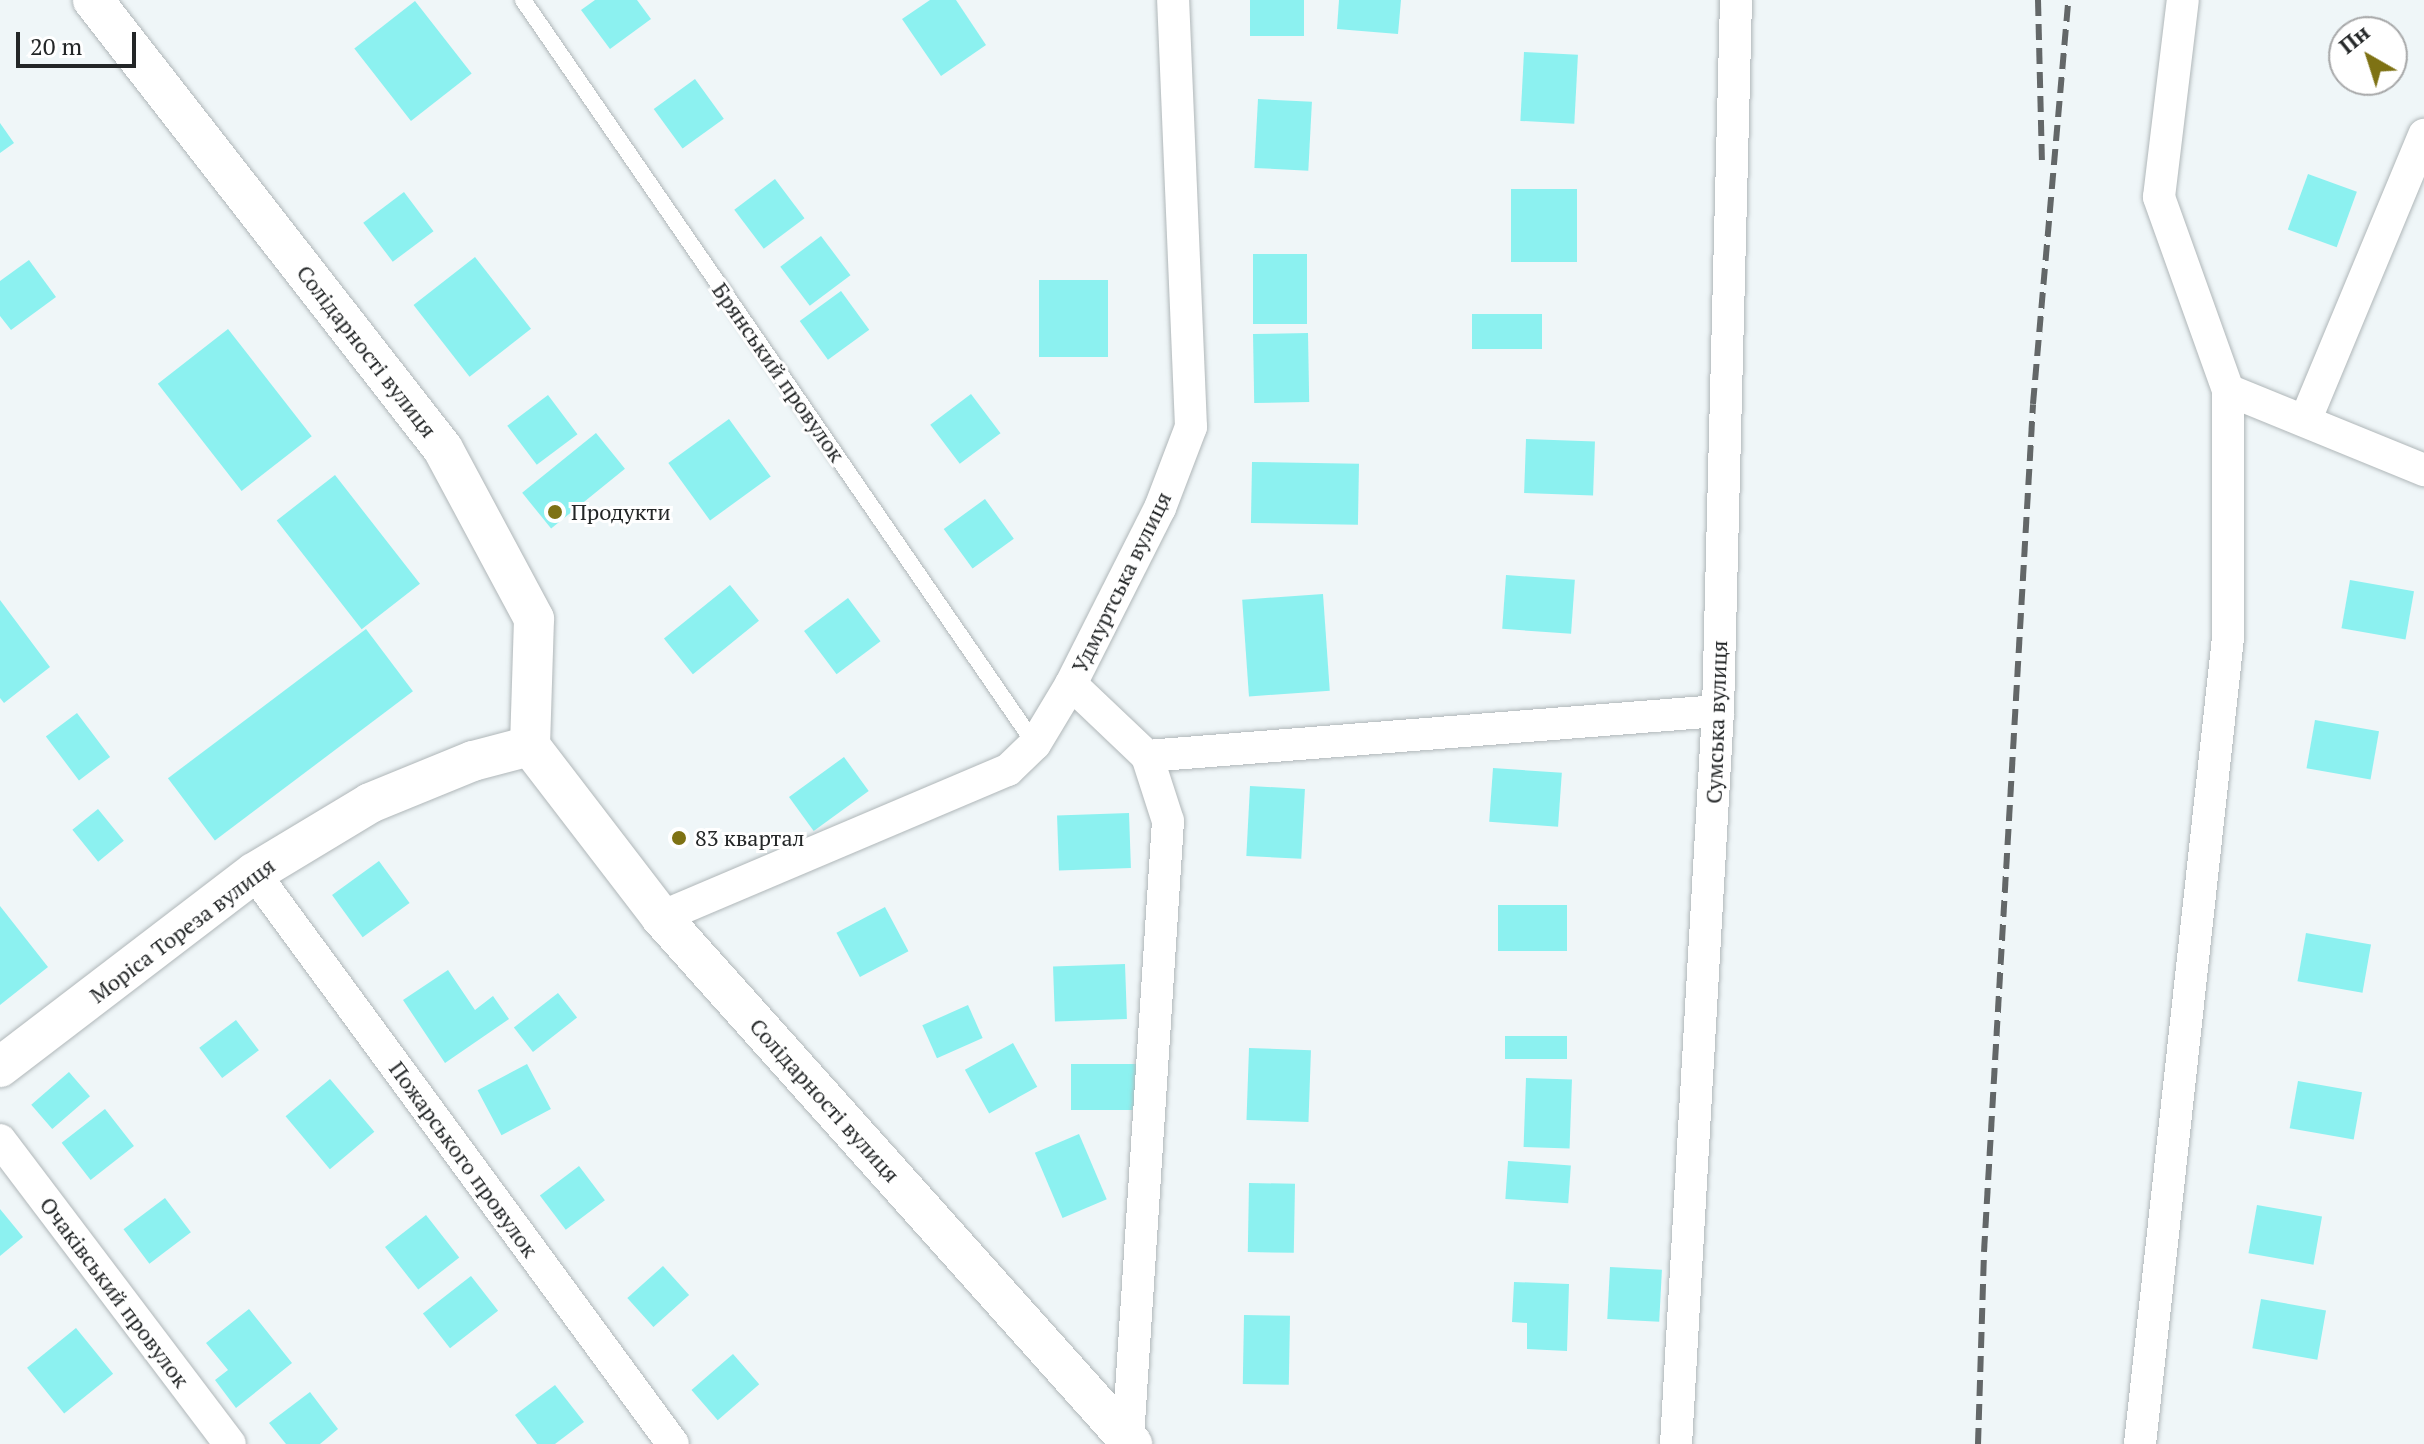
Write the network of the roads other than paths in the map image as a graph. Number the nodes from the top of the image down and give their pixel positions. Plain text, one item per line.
1 (93, 0) edge
2 (523, 0) edge
3 (1173, 0) edge
4 (1736, 0) edge
5 (2183, 0) edge
6 (2424, 135) edge
7 (2228, 390) junction
8 (2305, 421) junction
9 (2424, 470) edge
10 (1071, 684) junction
11 (1718, 711) junction
12 (1035, 744) junction
13 (530, 746) junction
14 (1147, 756) junction
15 (254, 873) junction
16 (661, 917) junction
17 (0, 1067) edge
18 (0, 1140) edge
19 (1130, 1441) edge
20 (230, 1444) edge
21 (673, 1444) edge
22 (1676, 1444) edge
23 (2140, 1444) edge

1 - 13 street, Солідарності вулиця
2 - 12 lane, Брянський провулок
3 - 10 street, Удмуртська вулиця
4 - 11 street, Сумська вулиця
5 - 7 street
6 - 8 street
7 - 8 street
7 - 23 street
8 - 9 street
10 - 12 street, Удмуртська вулиця
10 - 14 street
11 - 14 street
11 - 22 street, Сумська вулиця
12 - 16 street, Удмуртська вулиця
13 - 15 street, Моріса Тореза вулиця
13 - 16 street, Солідарності вулиця
14 - 19 street
15 - 17 street, Моріса Тореза вулиця
15 - 21 street, Пожарського провулок
16 - 19 street, Солідарності вулиця
18 - 20 street, Очакiвський провулок

